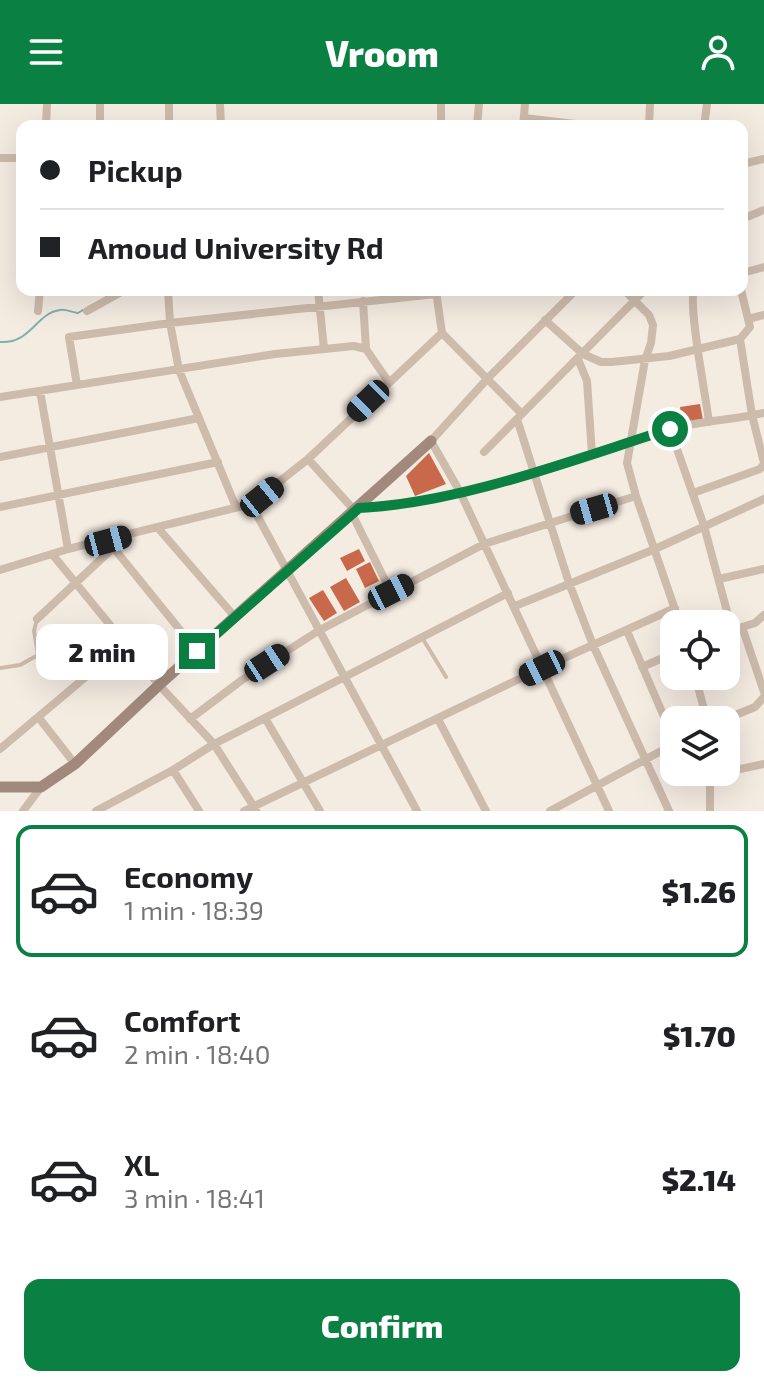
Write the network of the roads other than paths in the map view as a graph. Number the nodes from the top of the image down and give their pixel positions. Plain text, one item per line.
1 (39, 296) edge
2 (114, 296) edge
3 (168, 296) edge
4 (319, 296) edge
5 (404, 296) edge
6 (437, 296) edge
7 (570, 296) edge
8 (631, 296) edge
9 (639, 296) edge
10 (692, 296) edge
11 (742, 296) edge
12 (635, 300) junction
13 (363, 301) junction
14 (320, 306) junction
15 (38, 311) dead end
16 (87, 311) dead end
17 (764, 315) edge
18 (748, 319) junction
19 (545, 320) junction
20 (170, 323) junction
21 (442, 333) junction
22 (740, 339) junction
23 (699, 348) junction
24 (324, 349) junction
25 (366, 349) junction
26 (580, 357) junction
27 (645, 360) junction
28 (179, 370) junction
29 (488, 378) junction
30 (388, 381) junction
31 (77, 385) junction
32 (40, 391) junction
33 (0, 397) edge
34 (764, 413) edge
35 (752, 415) junction
36 (519, 417) junction
37 (199, 418) junction
38 (709, 422) junction
39 (670, 429) junction
40 (431, 441) junction
41 (630, 442) junction
42 (50, 449) junction
43 (484, 452) dead end
44 (592, 455) junction
45 (0, 457) edge
46 (308, 459) junction
47 (218, 462) junction
48 (764, 463) edge
49 (535, 471) junction
50 (460, 492) junction
51 (693, 493) junction
52 (58, 495) junction
53 (636, 496) junction
54 (764, 499) edge
55 (251, 504) junction
56 (0, 507) edge
57 (236, 507) junction
58 (355, 511) junction
59 (548, 522) junction
60 (704, 526) junction
61 (158, 528) junction
62 (484, 544) junction
63 (110, 545) junction
64 (68, 549) junction
65 (655, 549) junction
66 (52, 554) junction
67 (764, 569) edge
68 (0, 570) edge
69 (288, 572) junction
70 (719, 579) junction
71 (569, 583) junction
72 (74, 584) junction
73 (391, 592) junction
74 (508, 593) junction
75 (515, 606) junction
76 (675, 608) joint
77 (728, 610) edge
78 (764, 615) edge
79 (235, 617) junction
80 (37, 619) joint
81 (740, 628) edge
82 (318, 631) junction
83 (627, 631) junction
84 (422, 637) junction
85 (125, 644) junction
86 (740, 644) edge
87 (593, 645) junction
88 (197, 651) junction
89 (660, 659) edge
90 (642, 667) junction
91 (0, 668) edge
92 (542, 668) junction
93 (446, 677) dead end
94 (344, 678) junction
95 (159, 685) junction
96 (764, 694) edge
97 (660, 709) edge
98 (740, 713) edge
99 (39, 718) junction
100 (265, 718) junction
101 (190, 719) junction
102 (438, 719) junction
103 (214, 744) junction
104 (383, 746) junction
105 (0, 749) edge
106 (660, 750) edge
107 (646, 759) junction
108 (75, 764) junction
109 (764, 764) edge
110 (740, 769) edge
111 (173, 770) junction
112 (302, 783) junction
113 (710, 786) edge
114 (0, 787) edge
115 (41, 787) junction
116 (596, 787) junction
117 (116, 801) junction
118 (255, 809) edge
119 (23, 811) edge
120 (96, 811) edge
121 (121, 811) edge
122 (199, 811) edge
123 (244, 811) edge
124 (320, 811) edge
125 (417, 811) edge
126 (486, 811) edge
127 (550, 811) edge
128 (609, 811) edge
129 (669, 811) edge
130 (710, 811) edge

1 - 15 street
2 - 16 street
3 - 20 street
4 - 14 street
5 - 13 street
6 - 21 street
7 - 19 street
8 - 12 street
9 - 12 street
10 - 23 street
11 - 18 street
12 - 26 street
12 - 27 street
13 - 14 street
13 - 25 street
14 - 20 street
14 - 24 street
17 - 18 street
18 - 22 street
19 - 26 street
19 - 29 street
20 - 28 street
20 - 31 street
21 - 29 street
21 - 30 street
22 - 23 street
22 - 35 street
23 - 27 street
23 - 38 street
24 - 25 street
24 - 28 street
25 - 30 street
26 - 27 street
26 - 36 street
26 - 44 street
27 - 41 street
28 - 31 street
28 - 37 street
29 - 36 street
29 - 40 street
30 - 46 street
31 - 32 street
32 - 33 street
32 - 42 street
34 - 35 street
35 - 38 street
35 - 48 street
36 - 43 street
36 - 49 street
37 - 42 street
37 - 47 street
38 - 39 street
39 - 41 street
39 - 51 street
40 - 50 street
40 - 58 street
41 - 44 street
41 - 53 street
42 - 45 street
42 - 52 street
44 - 49 street
46 - 55 street
46 - 58 street
47 - 52 street
47 - 57 street
48 - 51 street
49 - 50 street
49 - 59 street
50 - 58 street
50 - 62 street
51 - 60 street
52 - 56 street
52 - 64 street
53 - 59 street
53 - 65 street
54 - 60 street
55 - 57 street
55 - 69 street
57 - 61 street
58 - 69 street
58 - 73 street
59 - 62 street
59 - 71 street
60 - 65 street
60 - 70 street
61 - 63 street
61 - 79 street
62 - 73 street
62 - 74 street
63 - 64 street
63 - 72 street
63 - 88 street
64 - 66 street
65 - 71 street
65 - 76 street
66 - 68 street
66 - 72 street
67 - 70 street
69 - 79 street
69 - 82 street
70 - 77 street
71 - 75 street
71 - 87 street
72 - 80 street
72 - 85 street
73 - 82 street
74 - 75 street
74 - 84 street
75 - 92 street
76 - 83 street
78 - 81 street
79 - 88 street
80 - 91 lane
82 - 94 street
82 - 101 street
83 - 87 street
83 - 90 street
84 - 93 lane
84 - 94 street
85 - 95 street
85 - 99 street
86 - 96 street
87 - 92 street
87 - 107 street
88 - 95 street
89 - 90 street
90 - 97 street
92 - 102 street
92 - 116 street
94 - 100 street
94 - 104 street
95 - 101 street
95 - 108 street
96 - 98 street
99 - 105 street
99 - 108 street
100 - 103 street
100 - 112 street
101 - 103 street
102 - 104 street
102 - 126 street
103 - 111 street
103 - 118 street
104 - 112 street
104 - 125 street
106 - 107 street
107 - 116 street
107 - 129 street
108 - 115 street
109 - 110 street
111 - 117 street
111 - 122 street
112 - 118 street
112 - 124 street
113 - 130 street
114 - 115 street
115 - 119 street
116 - 127 street
116 - 128 street
117 - 120 street
117 - 121 street
118 - 123 street

